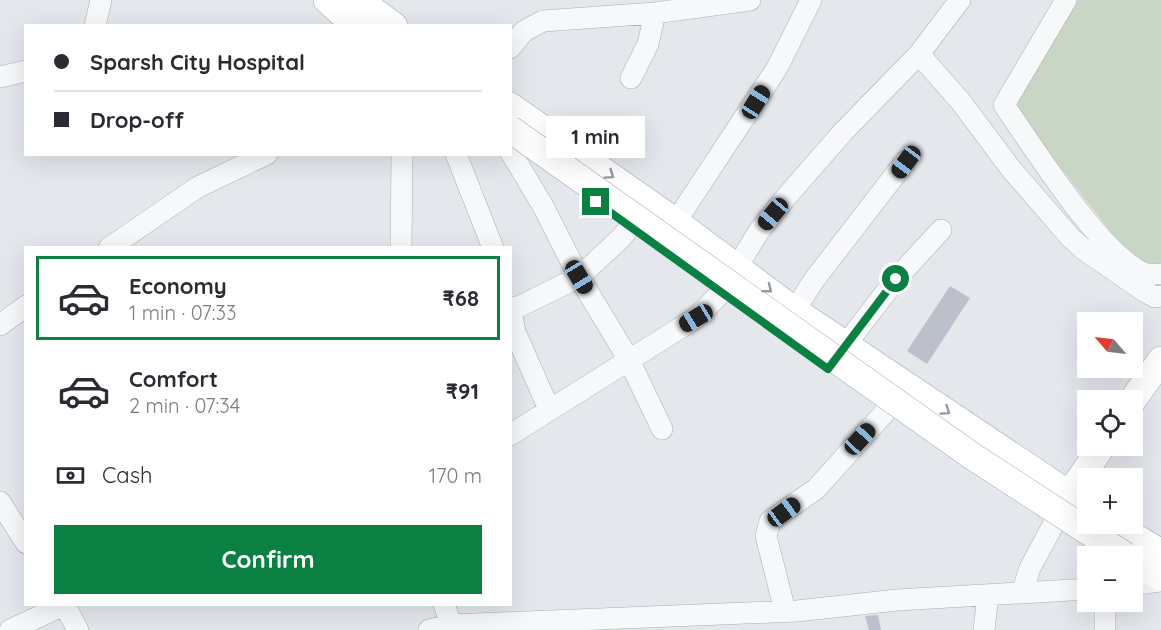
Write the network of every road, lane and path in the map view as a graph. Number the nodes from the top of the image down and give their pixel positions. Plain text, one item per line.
1 (101, 0) edge
2 (312, 0) edge
3 (359, 0) edge
4 (750, 0) edge
5 (810, 0) edge
6 (960, 0) edge
7 (1066, 0) edge
8 (655, 13) junction
9 (340, 18) edge
10 (95, 24) edge
11 (390, 24) edge
12 (512, 46) edge
13 (919, 54) junction
14 (24, 71) edge
15 (0, 77) edge
16 (631, 78) dead end
17 (512, 107) edge
18 (512, 130) edge
19 (512, 142) edge
20 (512, 154) edge
21 (263, 156) edge
22 (402, 156) edge
23 (457, 156) edge
24 (906, 162) dead end
25 (650, 203) junction
26 (676, 222) junction
27 (631, 226) junction
28 (941, 230) dead end
29 (112, 246) edge
30 (400, 246) edge
31 (492, 246) edge
32 (659, 246) junction
33 (736, 267) junction
34 (1161, 274) edge
35 (579, 277) junction
36 (721, 293) junction
37 (1161, 296) edge
38 (24, 307) edge
39 (512, 309) edge
40 (795, 311) junction
41 (512, 319) edge
42 (0, 325) edge
43 (779, 334) junction
44 (845, 344) junction
45 (629, 360) junction
46 (1161, 360) edge
47 (828, 369) junction
48 (910, 386) junction
49 (1140, 390) edge
50 (549, 409) junction
51 (886, 410) junction
52 (662, 429) dead end
53 (512, 434) edge
54 (1077, 500) edge
55 (0, 502) edge
56 (1077, 502) edge
57 (1055, 525) junction
58 (1130, 534) edge
59 (24, 540) edge
60 (1088, 546) edge
61 (1111, 546) edge
62 (1161, 554) edge
63 (1077, 590) edge
64 (1022, 593) junction
65 (988, 595) junction
66 (62, 606) edge
67 (65, 606) edge
68 (444, 606) edge
69 (1105, 612) edge
70 (795, 617) edge
71 (681, 622) edge
72 (602, 624) edge
73 (441, 628) edge
74 (10, 630) edge
75 (78, 630) edge
76 (984, 630) edge
77 (1105, 630) edge

1 - 10 street
2 - 9 main road
3 - 11 main road
4 - 8 street
5 - 26 street
6 - 13 street
7 - 34 street
8 - 12 street
8 - 16 street
13 - 33 street
13 - 37 street
14 - 15 street
17 -> 25 main road
18 - 61 main road, bridge
19 - 27 main road
20 - 35 street
21 - 29 street
22 - 30 street
23 - 31 street
24 - 40 street
25 - 26 main road
25 - 27 street
26 - 32 street
26 - 33 main road
27 - 32 main road
27 - 35 street
28 - 44 street
32 - 36 main road
33 - 36 street
33 -> 40 main road
35 - 39 street
35 - 45 street
36 - 43 main road
36 - 45 street
38 - 42 street
40 - 43 street
40 - 44 main road
41 - 50 street
43 - 47 main road
44 - 47 street
44 - 48 main road
45 - 50 street
45 - 52 street
46 - 49 main road
47 - 51 main road
48 - 51 street
48 -> 54 main road
50 - 53 street
51 - 57 main road
51 - 70 street
55 - 59 street
56 - 57 street
57 - 60 main road
57 - 64 street
58 - 62 main road
63 - 64 street
64 - 65 street
65 - 70 street
65 - 76 street
66 - 74 street
67 - 75 street
68 - 73 street
69 - 77 street
70 - 71 street
71 - 72 street
72 - 73 street

